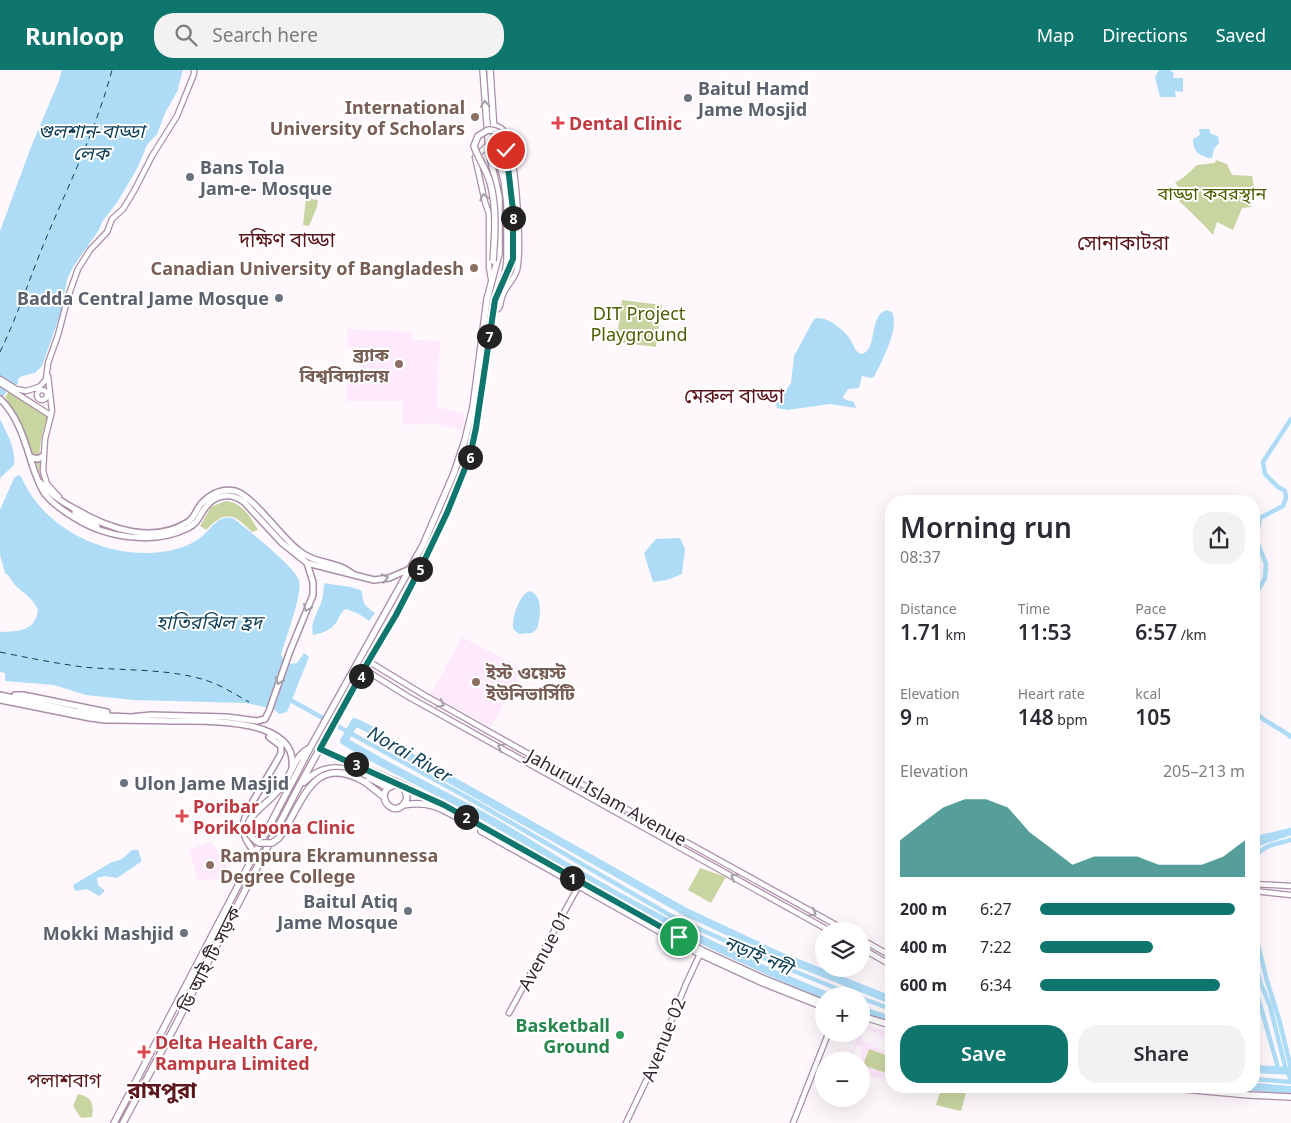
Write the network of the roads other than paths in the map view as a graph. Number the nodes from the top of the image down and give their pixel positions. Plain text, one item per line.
1 (194, 70) edge
2 (483, 70) edge
3 (490, 70) edge
4 (493, 125) junction
5 (488, 146) junction
6 (494, 271) junction
7 (505, 276) junction
8 (492, 279) junction
9 (493, 312) junction
10 (48, 371) junction
11 (0, 379) edge
12 (0, 383) edge
13 (38, 389) junction
14 (17, 391) junction
15 (49, 395) junction
16 (38, 398) junction
17 (2, 400) edge
18 (33, 404) junction
19 (50, 416) junction
20 (43, 456) junction
21 (30, 458) junction
22 (36, 476) junction
23 (69, 507) junction
24 (115, 534) junction
25 (306, 563) junction
26 (411, 568) junction
27 (357, 576) junction
28 (368, 662) junction
29 (380, 668) junction
30 (364, 670) junction
31 (374, 676) junction
32 (412, 688) junction
33 (0, 694) edge
34 (424, 695) junction
35 (7, 696) junction
36 (407, 696) junction
37 (0, 700) edge
38 (420, 703) junction
39 (36, 704) junction
40 (53, 708) junction
41 (74, 708) junction
42 (465, 718) junction
43 (244, 720) junction
44 (461, 725) junction
45 (257, 728) junction
46 (310, 748) junction
47 (320, 749) junction
48 (292, 770) junction
49 (402, 784) junction
50 (388, 788) junction
51 (297, 790) junction
52 (384, 797) junction
53 (403, 805) junction
54 (254, 852) junction
55 (1260, 884) edge
56 (578, 886) junction
57 (1291, 886) edge
58 (1260, 892) edge
59 (780, 895) junction
60 (1291, 895) edge
61 (777, 901) junction
62 (830, 922) edge
63 (815, 923) edge
64 (870, 944) edge
65 (870, 953) edge
66 (885, 953) edge
67 (700, 954) junction
68 (885, 962) edge
69 (815, 999) edge
70 (815, 1003) edge
71 (509, 1013) dead end
72 (870, 1020) edge
73 (885, 1024) edge
74 (825, 1042) edge
75 (1227, 1093) edge
76 (1291, 1097) edge
77 (120, 1111) junction
78 (127, 1114) junction
79 (114, 1123) edge
80 (123, 1123) edge
81 (626, 1123) edge
82 (793, 1123) edge

1 - 10 street
5 -> 2 main road
3 - 4 main road
4 - 7 main road
4 - 9 street
5 - 6 main road
8 -> 5 street
6 - 7 main road, bridge
6 - 8 main road
7 - 9 main road, ডি আই টি সড়ক
8 - 26 main road
9 - 28 main road, ডি আই টি সড়ক
10 - 13 street
10 - 15 street
11 - 14 street
12 - 14 street
13 - 14 street
13 - 15 street
13 - 16 street
14 - 18 street
15 - 16 street
15 - 19 street
16 - 18 street
17 - 21 main road
18 - 19 street
19 - 20 street
20 - 21 main road
20 - 23 street
21 - 22 main road
22 - 23 main road
22 - 24 main road
23 - 24 main road
23 - 27 main road
24 - 25 main road
25 - 27 main road
25 -> 43 main road
27 -> 26 main road
26 - 46 main road
28 - 29 street, Jahurul Islam Avenue
28 - 30 main road, ডি আই টি সড়ক
29 - 31 street
29 - 32 street, Jahurul Islam Avenue
30 - 31 street, Jahurul Islam Avenue
30 - 47 main road, ডি আই টি সড়ক
31 - 36 street, Jahurul Islam Avenue
32 - 34 street, Jahurul Islam Avenue
32 - 36 street
33 - 35 main road
34 - 38 street
34 -> 42 street, Jahurul Islam Avenue
35 - 39 main road
35 - 41 main road
36 - 38 street, Jahurul Islam Avenue
37 - 39 main road
38 - 44 street, Jahurul Islam Avenue
39 - 40 main road
40 - 41 main road
40 - 45 main road
41 - 43 main road
42 - 44 street
42 - 59 street, Jahurul Islam Avenue
43 - 45 main road
61 -> 44 street, Jahurul Islam Avenue
45 - 48 main road
45 - 54 main road
46 - 48 main road
46 - 54 main road, ডি আই টি সড়ক
47 - 49 main road
47 - 51 main road, ডি আই টি সড়ক
48 - 52 main road, bridge
49 - 50 main road
49 - 53 main road
49 - 69 main road
50 - 51 main road
50 - 52 main road
51 - 78 main road, ডি আই টি সড়ক
52 - 53 main road
53 - 56 main road
54 - 77 main road, ডি আই টি সড়ক
55 - 57 street
56 - 67 main road
56 - 71 street, Avenue 01
58 - 60 street
59 - 61 street
59 -> 62 street, Jahurul Islam Avenue
61 - 63 street, Jahurul Islam Avenue
64 - 66 street
65 - 68 street
67 - 70 main road
67 - 81 street, Avenue 02
72 - 73 main road
74 - 82 street
75 - 76 main road
77 - 78 main road
77 - 79 main road, ডি আই টি সড়ক
78 - 80 main road, ডি আই টি সড়ক

